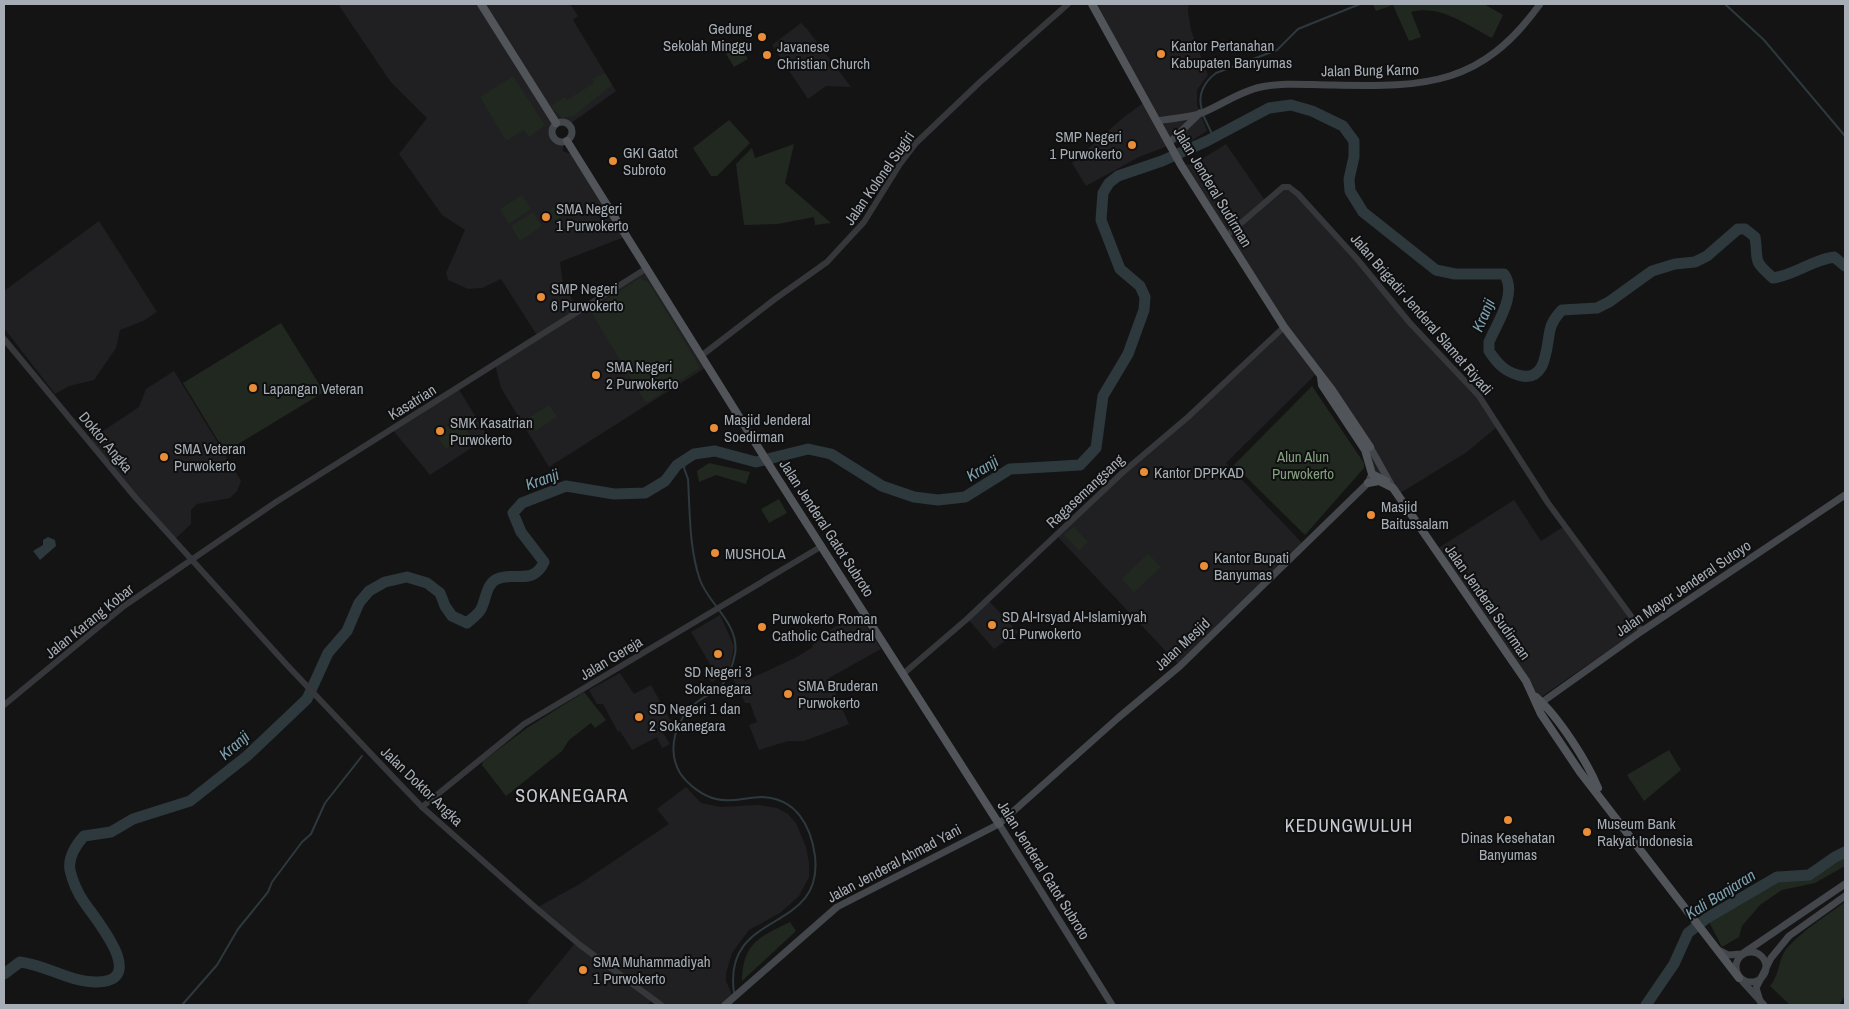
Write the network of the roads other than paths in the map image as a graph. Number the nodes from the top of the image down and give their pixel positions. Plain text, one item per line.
1 (481, 4) edge
2 (1068, 4) edge
3 (1092, 4) edge
4 (1540, 4) edge
5 (1203, 112) junction
6 (1157, 120) junction
7 (556, 123) junction
8 (567, 141) junction
9 (1170, 145) junction
10 (1226, 236) junction
11 (646, 268) junction
12 (1284, 327) junction
13 (4, 339) edge
14 (701, 356) junction
15 (1321, 377) junction
16 (1370, 447) joint
17 (1372, 474) junction
18 (1368, 483) junction
19 (1391, 487) junction
20 (1845, 496) edge
21 (822, 546) junction
22 (192, 559) junction
23 (1642, 631) junction
24 (903, 674) junction
25 (1538, 701) junction
26 (4, 705) edge
27 (422, 807) junction
28 (999, 824) junction
29 (1845, 884) edge
30 (1845, 896) edge
31 (1718, 950) junction
32 (1742, 954) junction
33 (1764, 975) junction
34 (1739, 978) junction
35 (1762, 1003) edge
36 (661, 1005) edge
37 (725, 1005) edge
38 (1112, 1005) edge

1 - 7 main road
2 - 14 street, Jalan Kolonel Sugiri
3 - 6 main road, Jalan Jenderal Sudirman
4 - 5 main road, Jalan Bung Karno
5 - 6 main road
5 - 9 main road
6 - 9 main road, Jalan Jenderal Sudirman
7 - 8 main road
7 - 8 main road
8 - 11 main road, Jalan Jenderal Gatot Subroto
9 - 10 main road, Jalan Jenderal Sudirman
10 - 12 main road, Jalan Jenderal Sudirman
10 - 23 street, Jalan Brigadir Jenderal Slamet Riyadi
11 - 14 main road, Jalan Jenderal Gatot Subroto
11 - 22 street, Kasatrian
12 - 15 main road, Jalan Jenderal Sudirman
12 - 24 street, Ragasemangsang
13 - 22 street, Doktor Angka
14 - 21 main road, Jalan Jenderal Gatot Subroto
15 - 16 main road, Jalan Jenderal Sudirman
15 - 17 main road, Jalan Jenderal Sudirman
16 - 19 main road
17 - 18 main road, Jalan Mesjid
17 - 19 main road, Jalan Jenderal Sudirman
18 - 19 main road
18 - 28 main road, Jalan Mesjid
19 - 25 main road, Jalan Jenderal Sudirman
20 - 23 main road, Jalan Mayor Jenderal Sutoyo
21 - 24 main road, Jalan Jenderal Gatot Subroto
21 - 27 street, Jalan Gereja
22 - 26 street, Jalan Karang Kobar
22 - 27 street, Jalan Doktor Angka
23 - 25 main road, Jalan Mayor Jenderal Sutoyo
24 - 28 main road, Jalan Jenderal Gatot Subroto
25 - 31 main road, Jalan Jenderal Sudirman
27 - 36 street, Jalan Doktor Angka
28 - 37 main road, Jalan Jenderal Ahmad Yani
28 - 38 main road, Jalan Jenderal Gatot Subroto
29 - 32 main road
30 - 33 main road
31 - 32 main road
31 - 34 main road
32 - 33 main road
32 - 34 main road
33 - 34 main road
33 - 35 main road
34 - 35 main road

